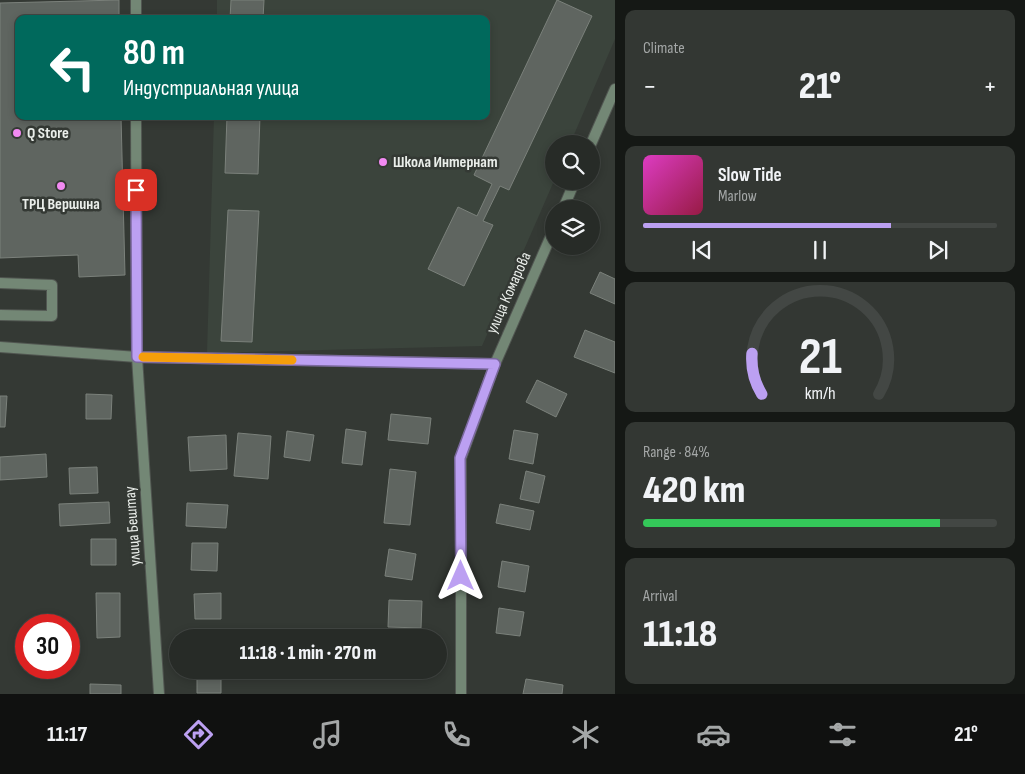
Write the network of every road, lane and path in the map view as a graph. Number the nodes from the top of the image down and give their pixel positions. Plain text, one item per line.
1 (136, 0) edge
2 (136, 15) edge
3 (615, 89) edge
4 (136, 120) edge
5 (595, 135) edge
6 (545, 250) edge
7 (0, 283) edge
8 (0, 315) edge
9 (0, 347) edge
10 (137, 357) junction
11 (495, 364) junction
12 (159, 694) edge
13 (461, 694) edge

1 - 2 street
3 - 5 street
4 - 10 street, улица Бештау
6 - 11 street, улица Комарова
7 - 8 street
9 - 10 street
10 - 11 street
10 - 12 street, улица Бештау
11 - 13 street, улица Комарова

